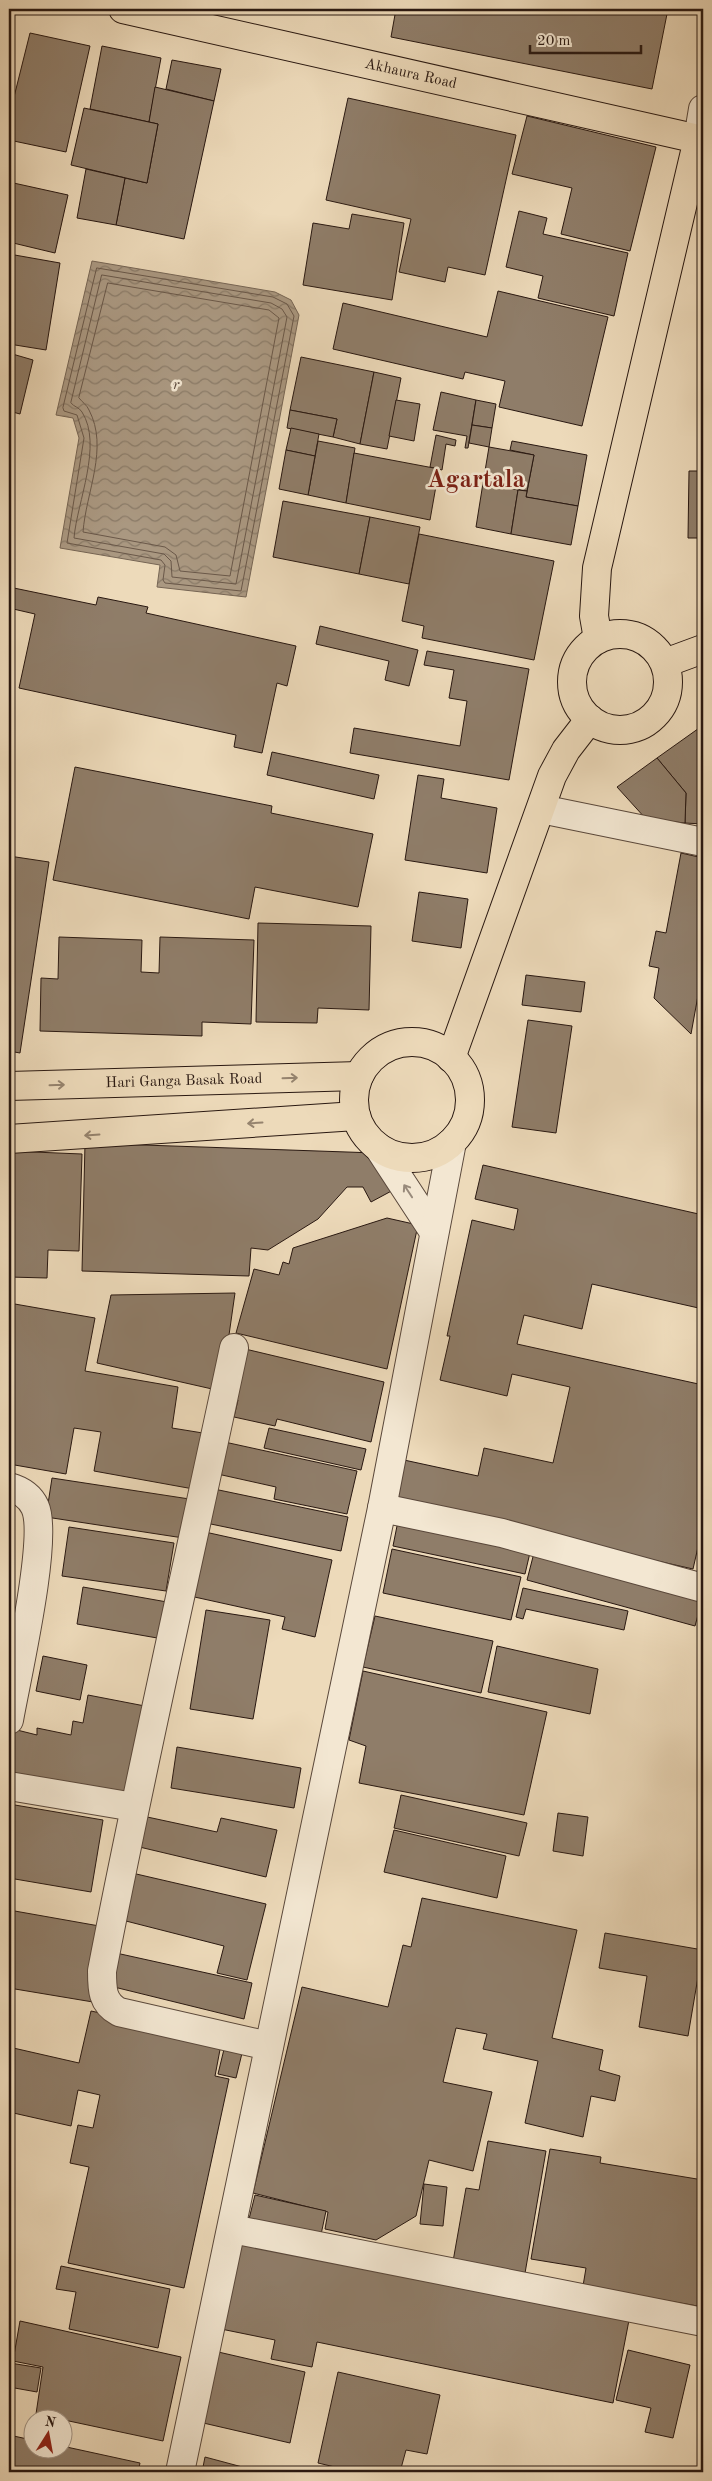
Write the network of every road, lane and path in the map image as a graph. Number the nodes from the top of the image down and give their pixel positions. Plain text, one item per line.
1 (123, 9) edge
2 (703, 109) edge
3 (701, 139) edge
4 (598, 639) junction
5 (703, 649) edge
6 (665, 663) junction
7 (590, 719) junction
8 (541, 809) junction
9 (703, 842) edge
10 (451, 1058) junction
11 (359, 1076) junction
12 (9, 1086) edge
13 (356, 1116) junction
14 (9, 1139) edge
15 (452, 1142) junction
16 (379, 1148) junction
17 (434, 1232) junction
18 (234, 1348) dead end
19 (9, 1487) edge
20 (382, 1508) junction
21 (703, 1588) edge
22 (9, 1720) edge
23 (9, 1786) edge
24 (134, 1808) junction
25 (269, 2046) junction
26 (232, 2229) junction
27 (703, 2322) edge
28 (180, 2472) edge

1 - 3 main road, Akhaura Road
2 - 3 street
3 - 4 main road
4 - 6 main road
4 - 7 main road
5 - 6 main road
6 - 7 main road
7 - 8 main road
8 - 9 street
8 - 10 main road
10 - 11 main road
10 - 15 main road
12 -> 11 main road, Hari Ganga Basak Road
11 - 13 main road
13 -> 14 main road
13 - 16 main road
15 - 16 main road
15 - 17 street
17 -> 16 street
17 - 20 street
18 - 24 street
19 - 22 street
20 - 21 street
20 - 25 street
23 - 24 street
24 - 25 street
25 - 26 street
26 - 27 street
26 - 28 street

